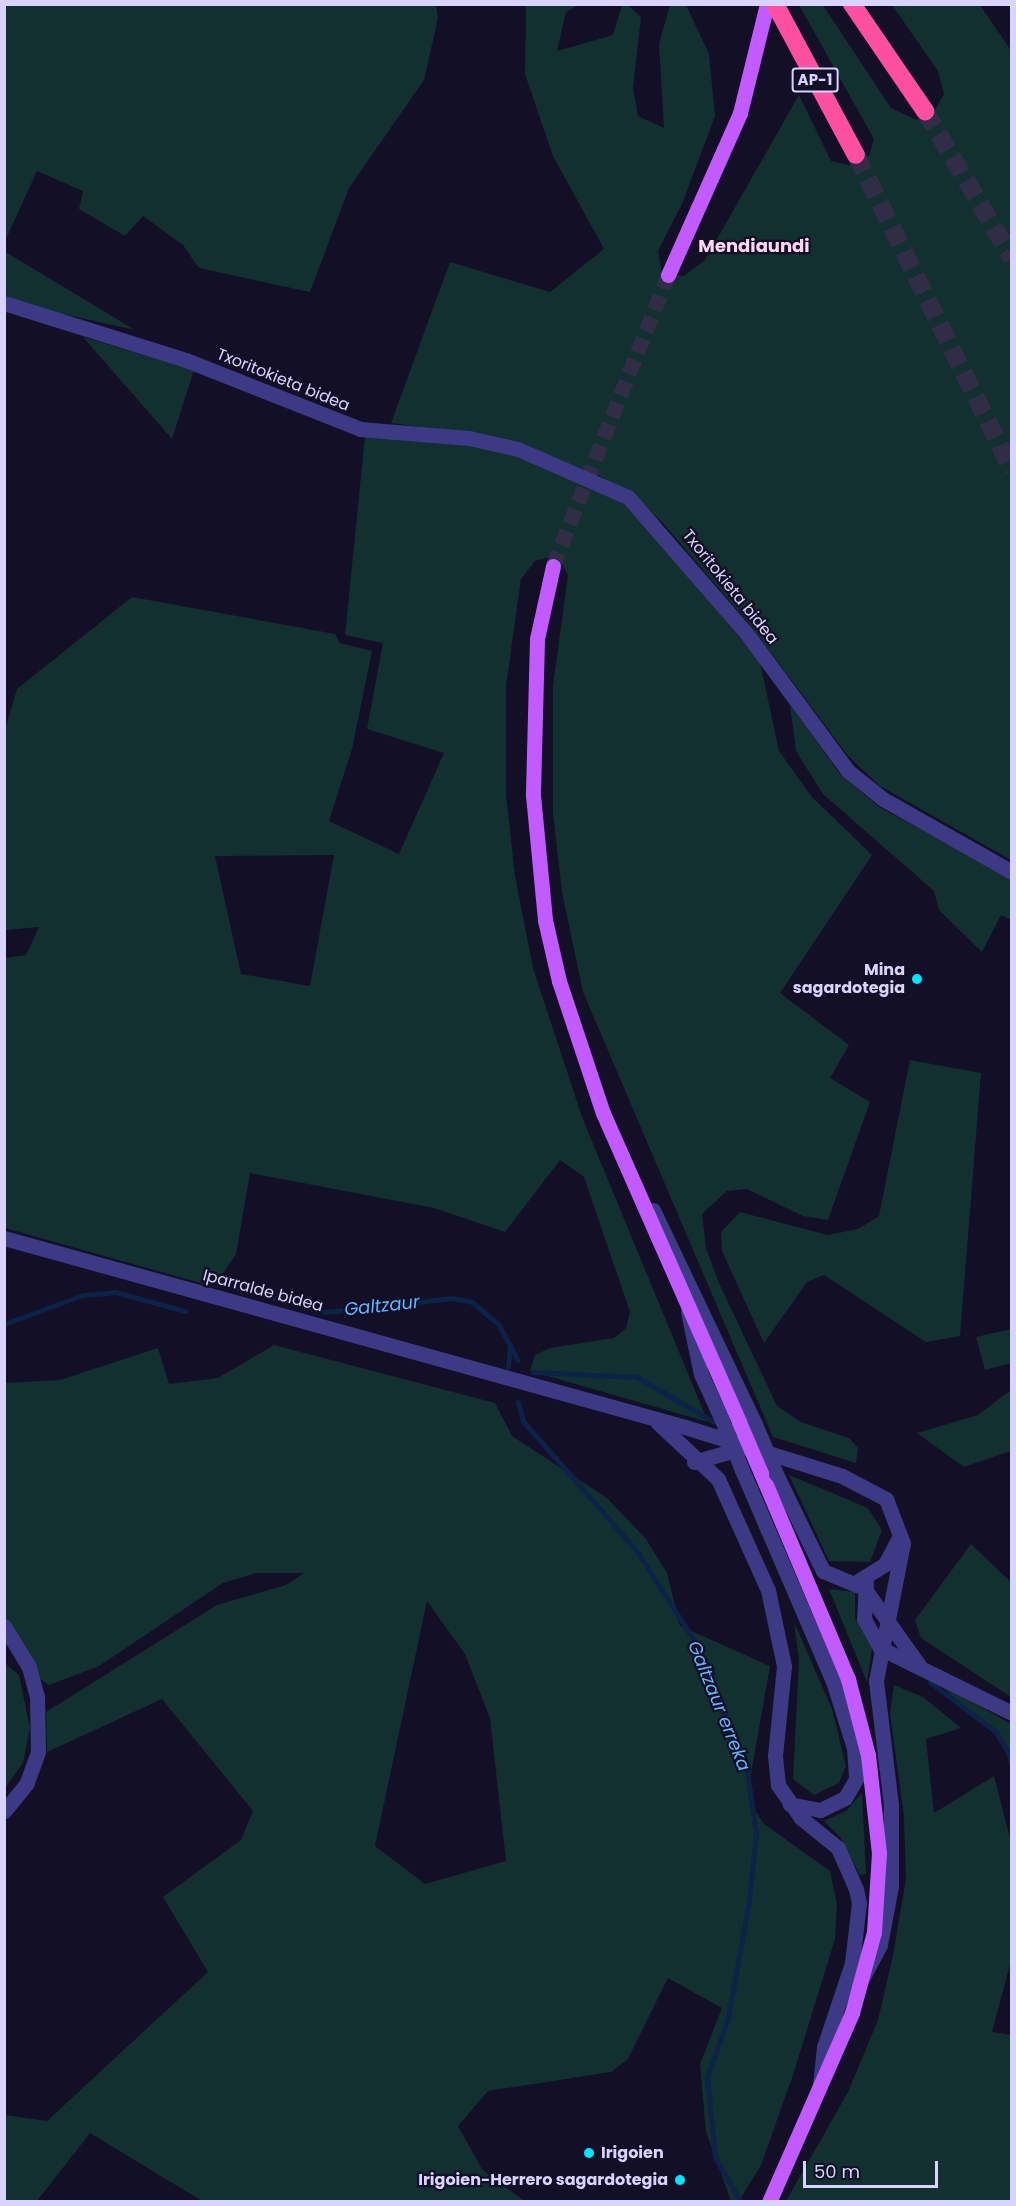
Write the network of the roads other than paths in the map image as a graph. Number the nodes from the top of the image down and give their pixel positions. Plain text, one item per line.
1 (767, 4) edge
2 (774, 4) edge
3 (852, 4) edge
4 (925, 111) tunnel mouth
5 (856, 155) tunnel mouth
6 (668, 275) tunnel mouth
7 (4, 303) edge
8 (553, 566) tunnel mouth
9 (1011, 872) edge
10 (620, 1154) junction
11 (4, 1238) edge
12 (687, 1309) junction
13 (615, 1408) junction
14 (648, 1416) junction
15 (747, 1423) junction
16 (709, 1435) junction
17 (727, 1449) junction
18 (754, 1449) junction
19 (694, 1458) junction
20 (768, 1473) junction
21 (718, 1479) junction
22 (741, 1528) junction
23 (901, 1529) junction
24 (862, 1583) junction
25 (887, 1616) junction
26 (4, 1626) edge
27 (880, 1648) junction
28 (913, 1664) junction
29 (876, 1681) junction
30 (1011, 1713) edge
31 (790, 1804) junction
32 (4, 1811) edge
33 (863, 1977) junction
34 (819, 2092) junction
35 (769, 2202) edge

1 - 6 main road
2 - 5 highway, AP-1
3 - 4 highway
7 - 9 street, Txoritokieta bidea
8 - 10 main road
10 - 12 main road
10 - 15 street
11 - 13 street, Iparralde bidea
12 - 15 main road
12 - 31 street, bridge
13 - 14 street, Iparralde bidea
13 - 19 street
14 - 16 street, Iparralde bidea
14 - 19 street
15 - 20 main road, bridge
16 - 18 street, Iparralde bidea
16 - 19 street
17 - 18 street
17 - 19 street
17 - 21 street
18 - 23 street, Iparralde bidea
19 - 21 street
19 - 22 street
20 - 24 street
20 - 33 main road
21 - 22 street
22 - 31 street
23 - 24 street
23 - 25 street
24 - 25 street
24 - 27 street
25 - 27 street
25 - 28 street
26 - 32 street
27 - 28 street
27 - 29 street
28 - 29 street
28 - 30 street
29 - 33 street
31 - 34 street
33 - 34 main road
34 - 35 main road

